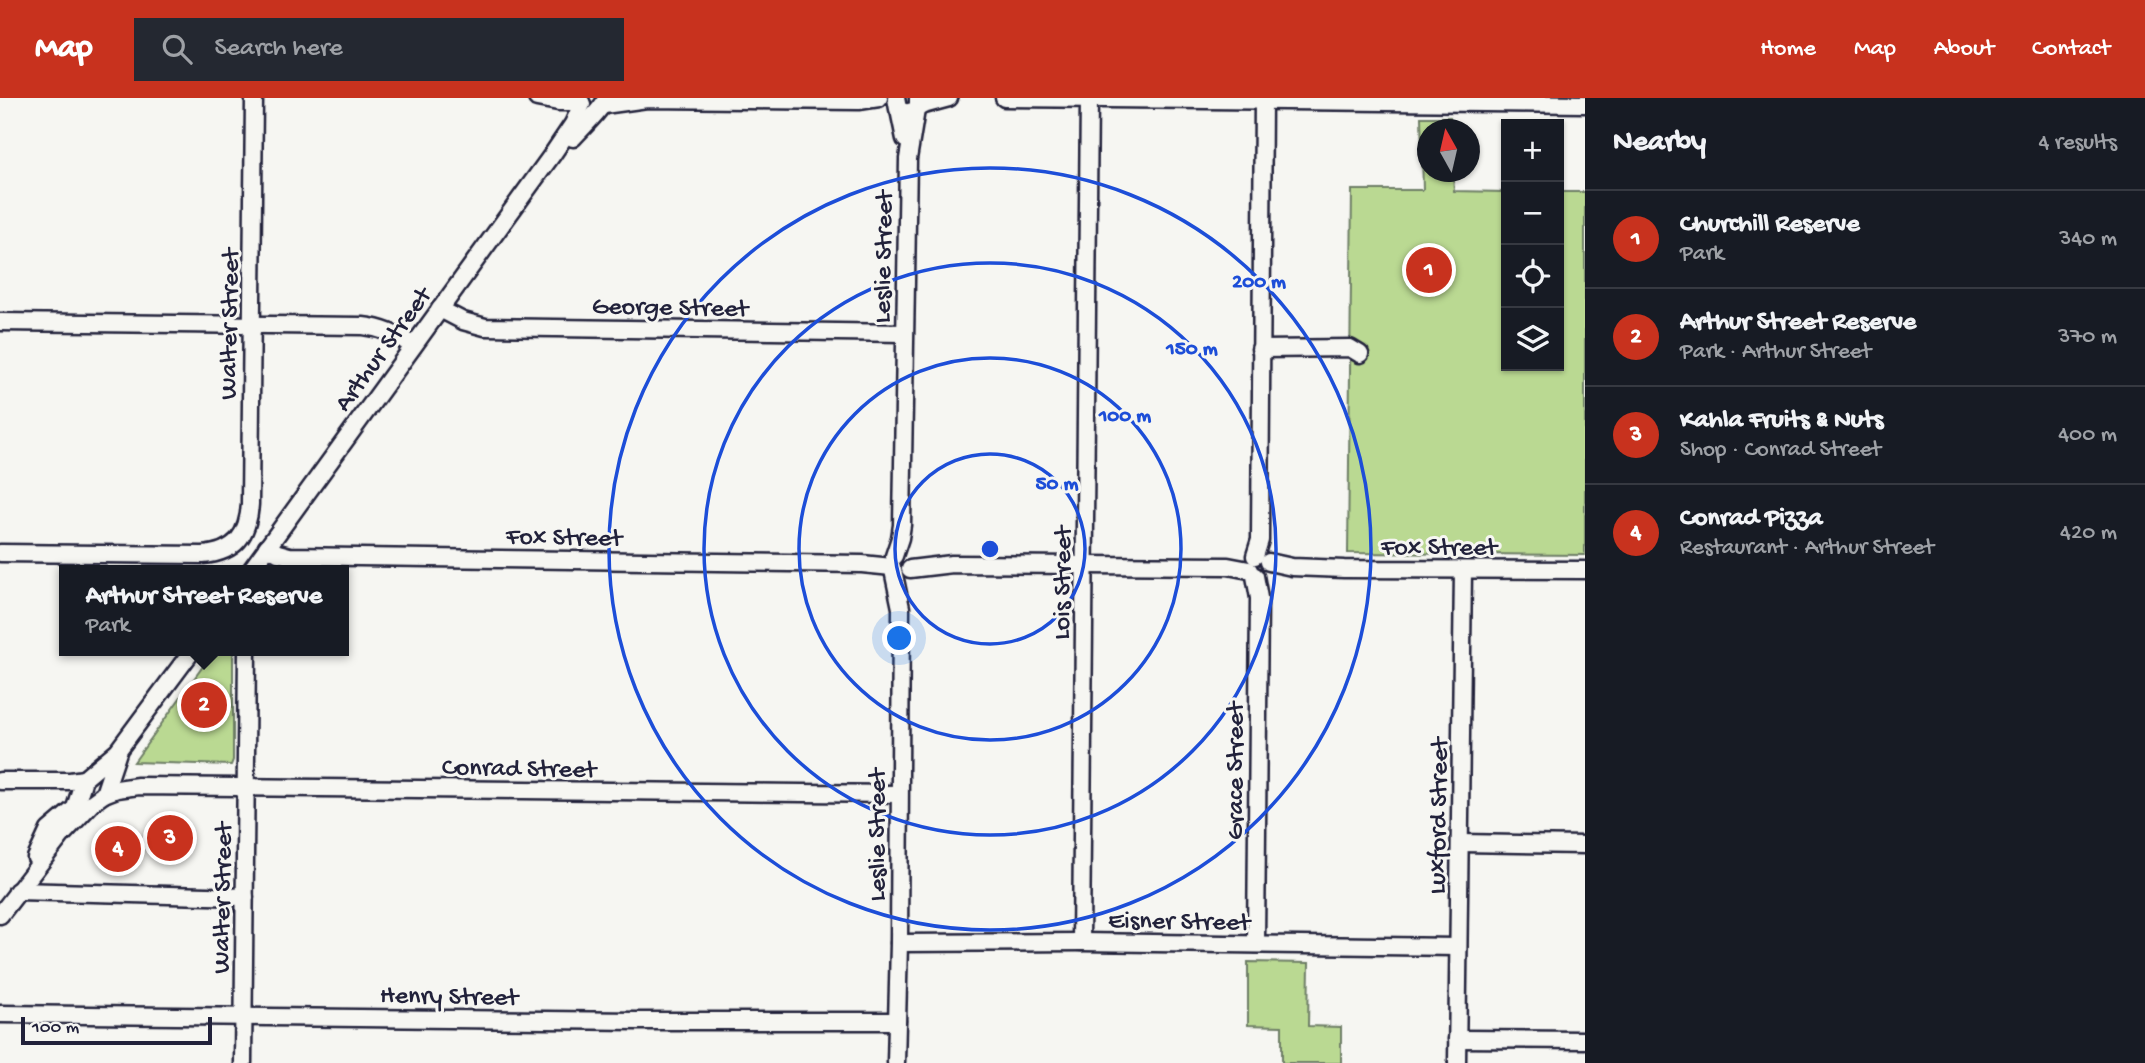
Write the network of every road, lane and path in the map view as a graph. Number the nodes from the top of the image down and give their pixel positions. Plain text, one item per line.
1 (254, 98) edge
2 (537, 98) edge
3 (645, 98) edge
4 (879, 98) edge
5 (949, 98) edge
6 (1004, 98) edge
7 (1088, 98) edge
8 (1263, 99) edge
9 (859, 101) junction
10 (1440, 101) edge
11 (558, 102) junction
12 (592, 103) edge
13 (1585, 104) edge
14 (907, 105) edge
15 (566, 133) junction
16 (552, 155) junction
17 (440, 309) junction
18 (0, 323) edge
19 (251, 325) junction
20 (904, 333) junction
21 (413, 346) junction
22 (1260, 349) junction
23 (1360, 354) dead end
24 (267, 547) junction
25 (0, 553) edge
26 (901, 563) junction
27 (1084, 564) junction
28 (254, 565) edge
29 (1259, 566) junction
30 (1463, 570) junction
31 (1585, 570) edge
32 (188, 656) edge
33 (247, 656) edge
34 (120, 749) junction
35 (0, 781) edge
36 (84, 785) junction
37 (105, 787) junction
38 (247, 788) junction
39 (899, 794) junction
40 (1461, 843) junction
41 (1585, 845) edge
42 (32, 871) junction
43 (18, 891) junction
44 (245, 897) junction
45 (0, 915) edge
46 (1081, 942) junction
47 (899, 943) junction
48 (1256, 944) junction
49 (1458, 947) junction
50 (0, 1014) edge
51 (243, 1017) junction
52 (897, 1021) junction
53 (1457, 1039) junction
54 (1585, 1040) edge
55 (243, 1063) edge
56 (896, 1063) edge
57 (1457, 1063) edge

1 - 19 street, Walter Street
2 - 11 street
3 - 9 street
3 - 12 street
4 - 9 street
5 - 14 street
6 - 7 street
7 - 8 street
7 - 27 street, Lois Street
8 - 10 street
8 - 22 street, Grace Street
9 - 14 street
10 - 13 street
11 - 12 street
11 - 15 street
12 - 15 street, Arthur Street
12 - 16 street, Arthur Street
14 - 20 street, Leslie Street
15 - 16 street, Arthur Street
16 - 17 street, Arthur Street
17 - 20 street, George Street
17 - 21 street, Arthur Street
18 - 19 street
19 - 21 street
19 - 25 street, Walter Street
20 - 26 street, Leslie Street
21 - 24 street, Arthur Street
22 - 23 street
22 - 29 street, Grace Street
24 - 26 street, Fox Street
24 - 28 street, Arthur Street
26 - 27 street, Fox Street
26 - 39 street, Leslie Street
27 - 29 street, Fox Street
27 - 46 street, Lois Street
29 - 30 street, Fox Street
29 - 48 street, Grace Street
30 - 31 street, Fox Street
30 - 40 street, Luxford Street
32 - 34 street
33 - 38 street, Walter Street
34 - 36 street
34 - 37 street
35 - 36 street
36 - 37 street
36 - 37 street
36 - 42 street
37 - 38 street, Conrad Street
37 - 42 street
38 - 39 street, Conrad Street
38 - 44 street, Walter Street
39 - 47 street, Leslie Street
40 - 41 street
40 - 49 street, Luxford Street
42 - 43 street
43 - 44 street
43 - 45 street
44 - 51 street, Walter Street
46 - 47 street, Eisner Street
46 - 48 street, Eisner Street
47 - 52 street, Leslie Street
48 - 49 street, Eisner Street
49 - 53 street, Luxford Street
50 - 51 street, Henry Street
51 - 52 street, Henry Street
51 - 55 street, Walter Street
52 - 56 street, Leslie Street
53 - 54 street
53 - 57 street, Luxford Street

